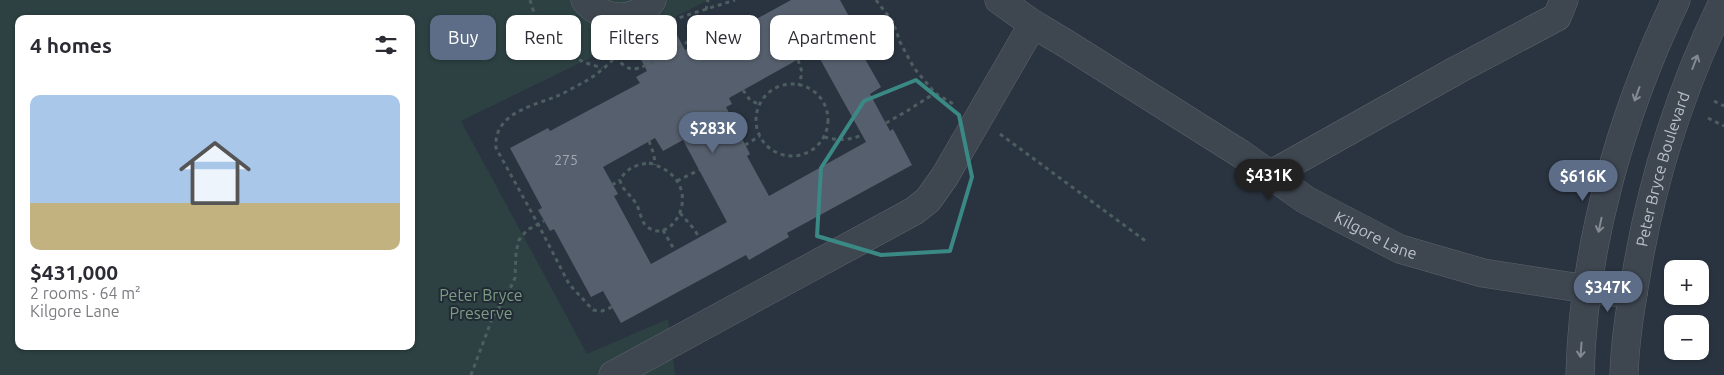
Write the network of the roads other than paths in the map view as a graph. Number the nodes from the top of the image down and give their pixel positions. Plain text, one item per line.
1 (585, 0) edge
2 (652, 0) edge
3 (999, 0) edge
4 (1564, 0) edge
5 (1676, 0) edge
6 (1724, 0) edge
7 (1033, 24) junction
8 (1270, 175) junction
9 (1587, 289) junction
10 (1632, 294) junction
11 (613, 375) edge
12 (1580, 375) edge
13 (1624, 375) edge

1 - 2 street
3 - 7 street, Kilgore Lane
4 - 8 street
5 -> 9 street
10 -> 6 street, Peter Bryce Boulevard
7 - 8 street, Kilgore Lane
7 - 11 street
8 - 9 street, Kilgore Lane
9 - 10 street, Kilgore Lane
9 -> 12 street
10 - 13 street, Peter Bryce Boulevard

